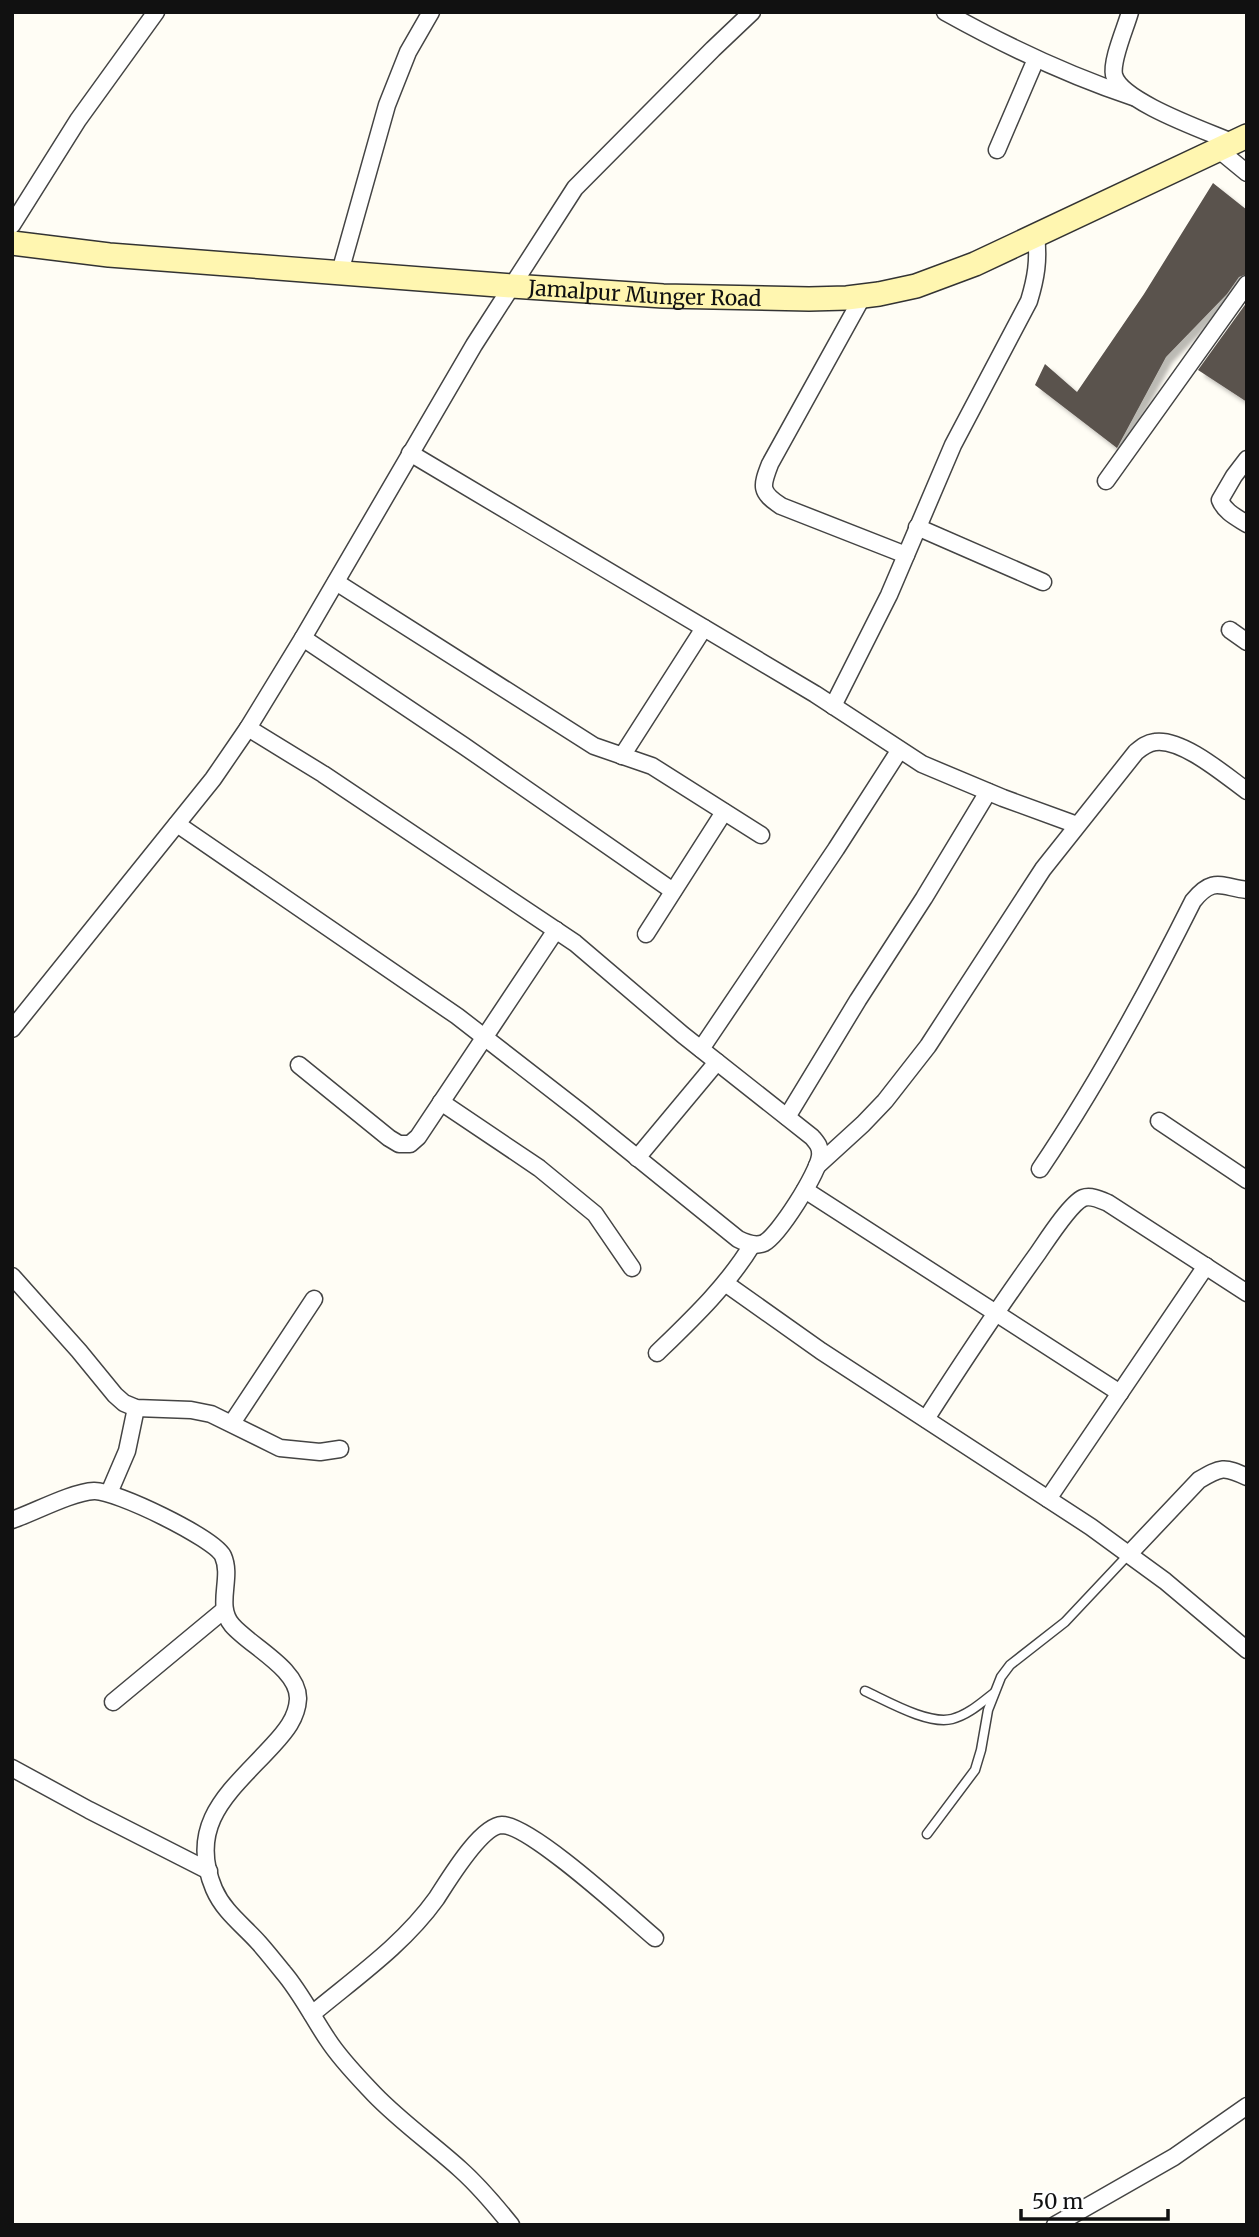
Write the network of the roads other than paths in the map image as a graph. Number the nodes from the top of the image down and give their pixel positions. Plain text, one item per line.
1 (156, 12) edge
2 (431, 12) edge
3 (752, 12) edge
4 (945, 12) edge
5 (1130, 12) edge
6 (1036, 60) junction
7 (1133, 97) junction
8 (1233, 143) edge
9 (996, 150) dead end
10 (1247, 173) edge
11 (12, 225) edge
12 (1036, 236) junction
13 (12, 243) edge
14 (340, 272) junction
15 (1247, 284) edge
16 (512, 286) junction
17 (863, 296) junction
18 (410, 453) junction
19 (1247, 459) edge
20 (1106, 481) dead end
21 (1247, 524) edge
22 (917, 527) junction
23 (905, 555) junction
24 (336, 582) junction
25 (1043, 582) dead end
26 (704, 628) junction
27 (1230, 630) dead end
28 (303, 639) junction
29 (1247, 642) edge
30 (833, 706) junction
31 (248, 728) junction
32 (900, 751) junction
33 (622, 756) junction
34 (1247, 790) edge
35 (988, 792) junction
36 (724, 812) junction
37 (177, 824) junction
38 (1077, 825) junction
39 (761, 835) dead end
40 (1247, 890) edge
41 (673, 891) junction
42 (556, 930) junction
43 (646, 934) dead end
44 (13, 1027) edge
45 (484, 1036) junction
46 (701, 1049) junction
47 (717, 1062) junction
48 (299, 1065) dead end
49 (441, 1102) junction
50 (787, 1117) junction
51 (1159, 1121) dead end
52 (637, 1158) junction
53 (817, 1166) junction
54 (1040, 1169) dead end
55 (1247, 1180) edge
56 (804, 1190) junction
57 (752, 1245) junction
58 (1206, 1266) junction
59 (632, 1268) dead end
60 (12, 1276) edge
61 (725, 1283) junction
62 (1247, 1293) edge
63 (314, 1299) dead end
64 (996, 1312) junction
65 (657, 1353) dead end
66 (1120, 1393) junction
67 (136, 1408) junction
68 (926, 1419) junction
69 (232, 1423) junction
70 (340, 1449) dead end
71 (1247, 1477) edge
72 (109, 1493) junction
73 (1048, 1499) junction
74 (12, 1520) edge
75 (1129, 1554) junction
76 (224, 1610) junction
77 (1247, 1650) edge
78 (865, 1691) dead end
79 (993, 1693) junction
80 (113, 1702) dead end
81 (12, 1768) edge
82 (928, 1834) dead end
83 (209, 1871) junction
84 (655, 1938) dead end
85 (312, 2014) junction
86 (1247, 2106) edge
87 (511, 2225) edge
88 (1055, 2225) edge

1 - 11 street
2 - 14 street
3 - 16 street
4 - 6 street
5 - 7 street
6 - 7 street
6 - 9 street
7 - 8 street
8 - 10 street
8 - 12 street, Jamalpur Munger Road
12 - 17 street, Jamalpur Munger Road
12 - 22 street
13 - 14 street, Jamalpur Munger Road
14 - 16 street, Jamalpur Munger Road
15 - 20 street
16 - 17 street, Jamalpur Munger Road
16 - 18 street
17 - 23 street
18 - 24 street
18 - 26 street
19 - 21 street
22 - 23 street
22 - 25 street
23 - 30 street
24 - 28 street
24 - 33 street
26 - 30 street
26 - 33 street
27 - 29 street
28 - 31 street
28 - 41 street
30 - 32 street
31 - 37 street
31 - 42 street
32 - 35 street
32 - 46 street
33 - 36 street
34 - 38 street
35 - 38 street
35 - 50 street
36 - 39 street
36 - 41 street
37 - 44 street
37 - 45 street
38 - 53 street
40 - 54 street
41 - 43 street
42 - 45 street
42 - 46 street
45 - 49 street
45 - 52 street
46 - 47 street
47 - 50 street
47 - 52 street
48 - 49 street
49 - 59 street
50 - 53 street
51 - 55 street
52 - 57 street
53 - 56 street
56 - 57 street
56 - 64 street
57 - 61 street
58 - 62 street
58 - 64 street
58 - 66 street
60 - 67 street
61 - 65 street
61 - 68 street
63 - 69 street
64 - 66 street
64 - 68 street
66 - 73 street
67 - 69 street
67 - 72 street
68 - 73 street
69 - 70 street
71 - 75 street
72 - 74 street
72 - 76 street
73 - 75 street
75 - 77 street
75 - 79 lane
76 - 80 street
76 - 83 street
78 - 79 lane
79 - 82 lane
81 - 83 street
83 - 85 street
84 - 85 street
85 - 87 street
86 - 88 street

